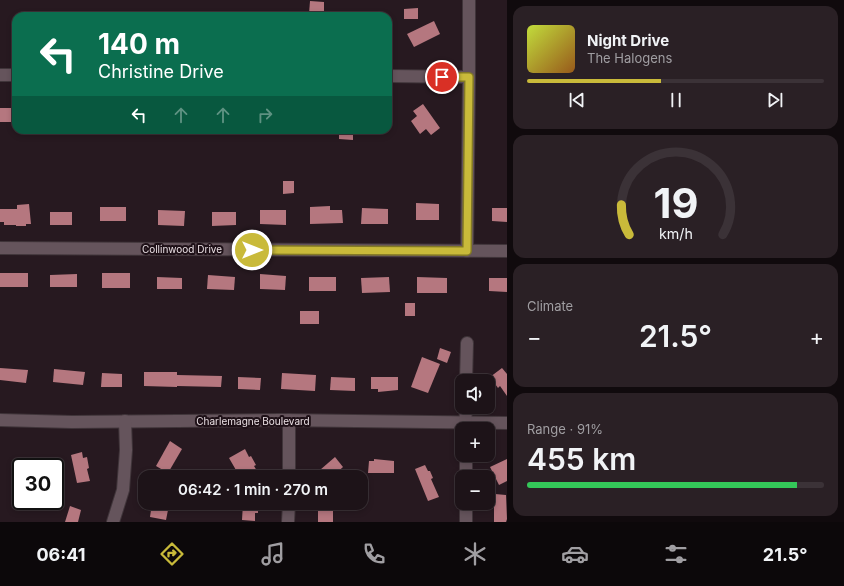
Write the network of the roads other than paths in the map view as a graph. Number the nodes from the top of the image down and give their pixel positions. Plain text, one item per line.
1 (469, 0) edge
2 (0, 75) edge
3 (12, 75) edge
4 (392, 76) edge
5 (469, 77) junction
6 (0, 248) edge
7 (467, 251) junction
8 (507, 251) edge
9 (467, 343) dead end
10 (466, 374) edge
11 (0, 420) edge
12 (289, 420) junction
13 (125, 421) junction
14 (507, 422) edge
15 (495, 423) edge
16 (455, 426) edge
17 (289, 470) edge
18 (289, 510) edge
19 (466, 510) edge
20 (113, 522) edge
21 (288, 522) edge
22 (466, 522) edge

1 - 5 street
2 - 3 street
4 - 5 street
5 - 7 street
6 - 7 street, Collinwood Drive
7 - 8 street, Collinwood Drive
9 - 10 street
11 - 13 street, Charlemagne Boulevard
12 - 13 street, Charlemagne Boulevard
12 - 16 street, Charlemagne Boulevard
12 - 17 street
13 - 20 street
14 - 15 street, Charlemagne Boulevard
18 - 21 street
19 - 22 street

